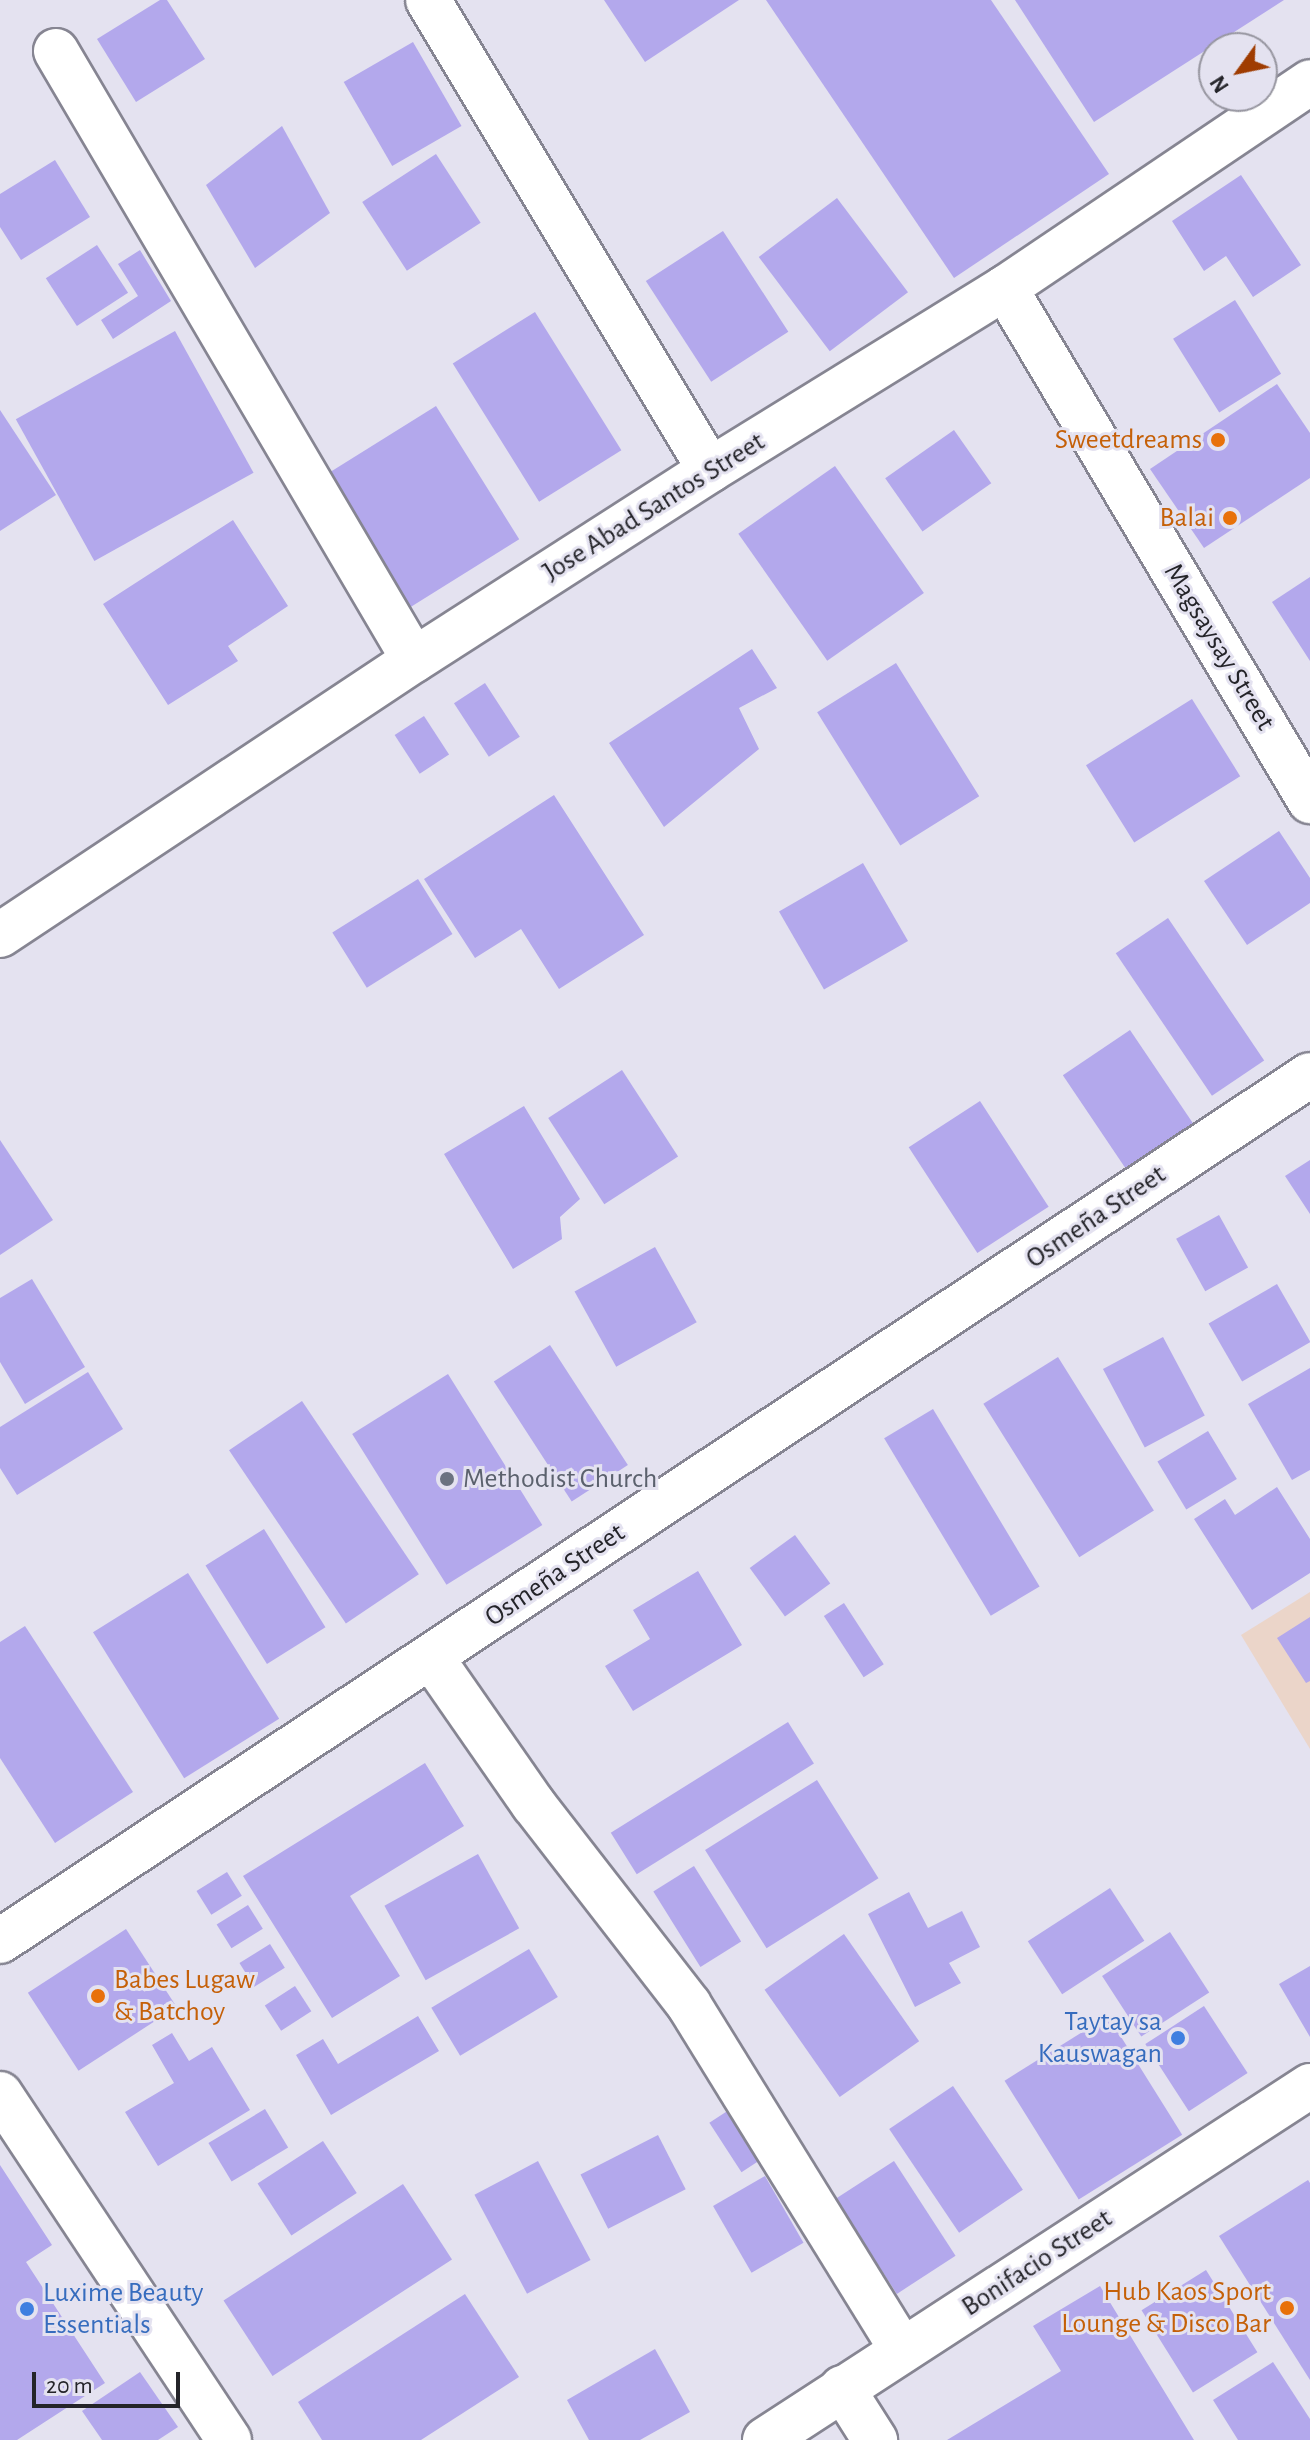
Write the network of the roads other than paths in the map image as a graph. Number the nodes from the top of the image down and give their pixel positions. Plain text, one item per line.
1 (428, 0) edge
2 (56, 51) dead end
3 (1310, 82) edge
4 (1005, 288) junction
5 (710, 470) junction
6 (414, 660) junction
7 (1310, 801) edge
8 (0, 935) edge
9 (1310, 1075) edge
10 (431, 1657) junction
11 (0, 1941) edge
12 (1310, 2086) edge
13 (0, 2094) edge
14 (902, 2350) junction
15 (842, 2388) junction
16 (229, 2440) edge
17 (765, 2440) edge
18 (875, 2440) edge

1 - 5 street
2 - 6 street
3 - 4 street, Jose Abad Santos Street
4 - 5 street, Jose Abad Santos Street
4 - 7 street, Magsaysay Street
5 - 6 street, Jose Abad Santos Street
6 - 8 street, Jose Abad Santos Street
9 - 10 street, Osmeña Street
10 - 11 street, Osmeña Street
10 - 14 street
12 - 14 street, Bonifacio Street
13 - 16 street
14 - 15 street, Bonifacio Street
15 - 17 street, Bonifacio Street
15 - 18 street

